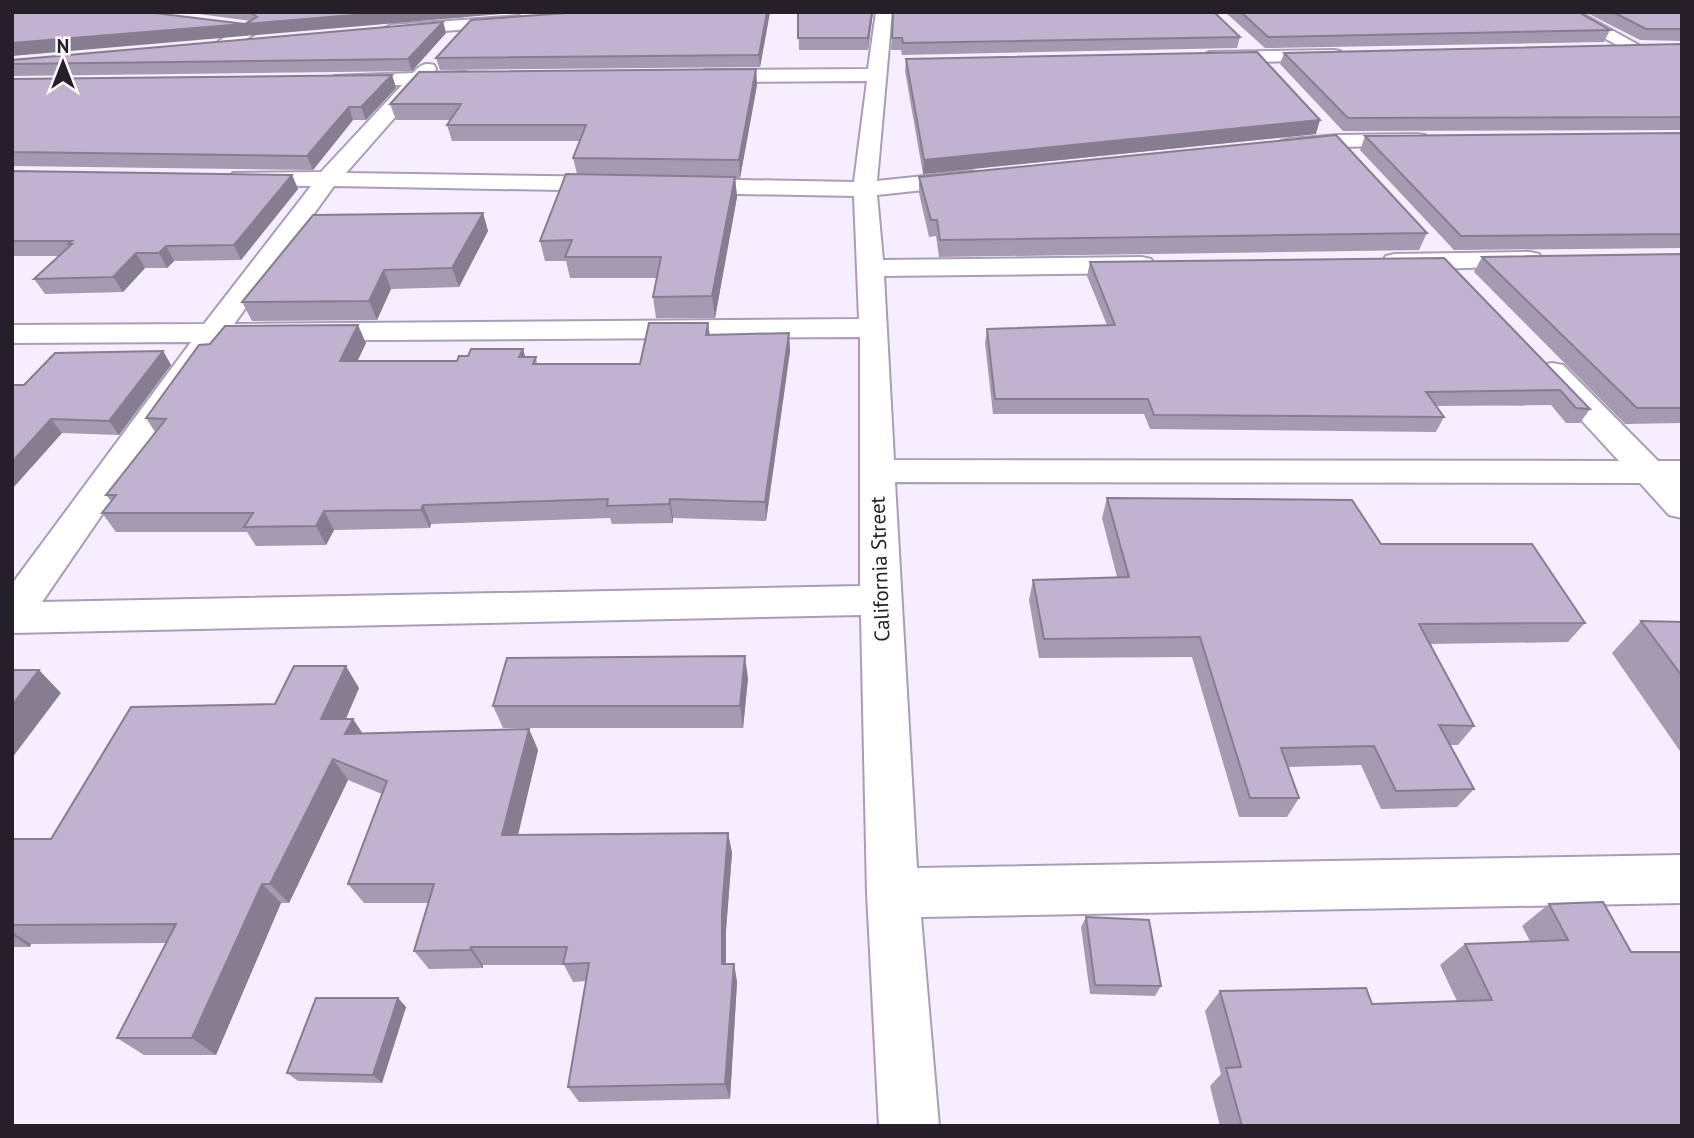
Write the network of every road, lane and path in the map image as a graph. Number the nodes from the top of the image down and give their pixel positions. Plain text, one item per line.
1 (279, 12) edge
2 (884, 12) edge
3 (1566, 12) edge
4 (535, 20) edge
5 (468, 24) junction
6 (223, 25) edge
7 (250, 28) junction
8 (1231, 30) edge
9 (374, 32) edge
10 (265, 41) edge
11 (1637, 49) junction
12 (1659, 49) edge
13 (1595, 50) edge
14 (1353, 55) edge
15 (1260, 57) junction
16 (1193, 58) edge
17 (881, 67) junction
18 (682, 77) edge
19 (488, 78) edge
20 (418, 79) junction
21 (321, 80) edge
22 (1286, 85) edge
23 (1329, 132) junction
24 (1434, 140) edge
25 (1269, 148) edge
26 (1356, 161) edge
27 (990, 176) edge
28 (218, 178) edge
29 (328, 179) junction
30 (631, 185) edge
31 (659, 185) edge
32 (865, 189) junction
33 (1428, 241) edge
34 (1557, 259) edge
35 (1446, 261) junction
36 (1365, 262) edge
37 (1163, 265) edge
38 (871, 268) junction
39 (1465, 281) edge
40 (874, 328) junction
41 (212, 332) junction
42 (12, 334) edge
43 (1533, 352) edge
44 (877, 471) junction
45 (1665, 472) edge
46 (1682, 506) edge
47 (880, 600) junction
48 (12, 616) edge
49 (1682, 879) edge
50 (893, 893) junction
51 (909, 1126) edge

1 - 7 street
2 - 17 street, California Street
3 - 11 street
4 - 5 street
5 - 9 street
5 - 20 street
6 - 7 street
7 - 10 street
8 - 15 street
11 - 12 street
11 - 13 street
14 - 15 street
15 - 16 street
15 - 22 street
17 - 18 street
17 - 32 street, California Street
19 - 20 street
20 - 21 street
20 - 29 street
23 - 24 street
23 - 25 street
23 - 26 street
27 - 32 street
28 - 29 street
29 - 30 street
29 - 41 street
31 - 32 street
32 - 38 street, California Street
33 - 35 street
34 - 35 street
35 - 36 street
35 - 39 street
37 - 38 street
38 - 40 street, California Street
40 - 41 street
40 - 44 street, California Street
41 - 42 street
41 - 48 street
43 - 45 street
44 - 45 street
44 - 47 street, California Street
45 - 46 street
47 - 48 street
47 - 50 street, California Street
49 - 50 street
50 - 51 street, California Street

